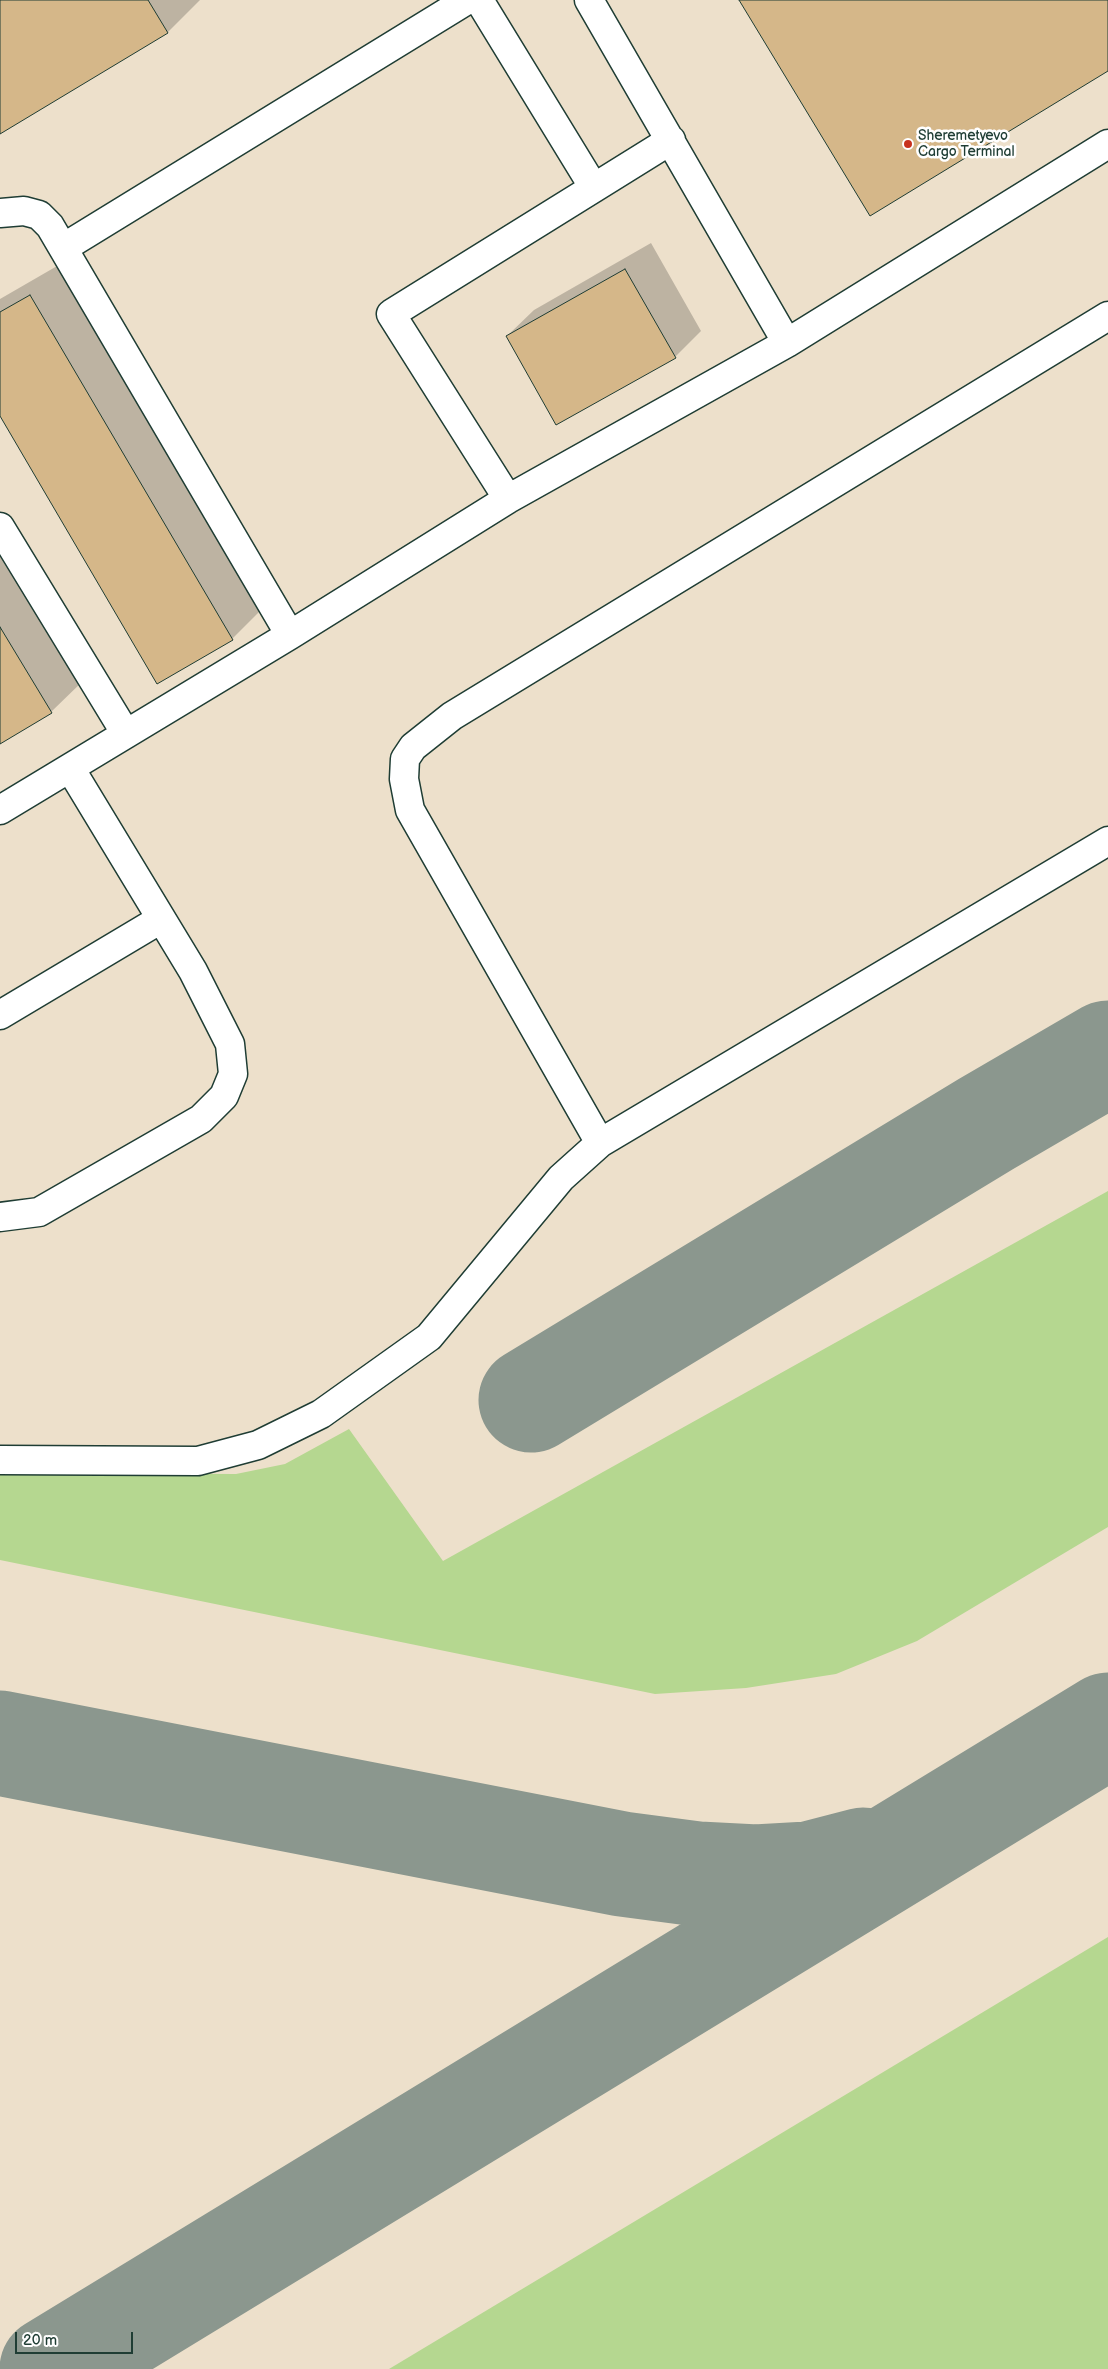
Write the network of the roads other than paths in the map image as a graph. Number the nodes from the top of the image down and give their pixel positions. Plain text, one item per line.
1 (467, 0) edge
2 (479, 0) edge
3 (589, 0) edge
4 (671, 140) junction
5 (1108, 144) edge
6 (594, 188) junction
7 (0, 213) edge
8 (63, 248) junction
9 (1108, 316) edge
10 (787, 343) junction
11 (508, 499) junction
12 (0, 527) edge
13 (290, 635) junction
14 (126, 734) junction
15 (70, 768) junction
16 (0, 810) edge
17 (1108, 841) edge
18 (161, 919) junction
19 (0, 1016) edge
20 (600, 1143) junction
21 (0, 1217) edge
22 (0, 1460) edge

1 - 8 lane
2 - 6 lane
3 - 4 lane
4 - 6 lane
4 - 10 lane
5 - 10 lane
6 - 11 lane
7 - 8 lane
8 - 13 lane
9 - 20 lane
10 - 11 lane
11 - 13 lane
12 - 14 lane
13 - 14 lane
14 - 15 lane
15 - 16 lane
15 - 18 lane
17 - 20 lane
18 - 19 lane
18 - 21 lane
20 - 22 lane

